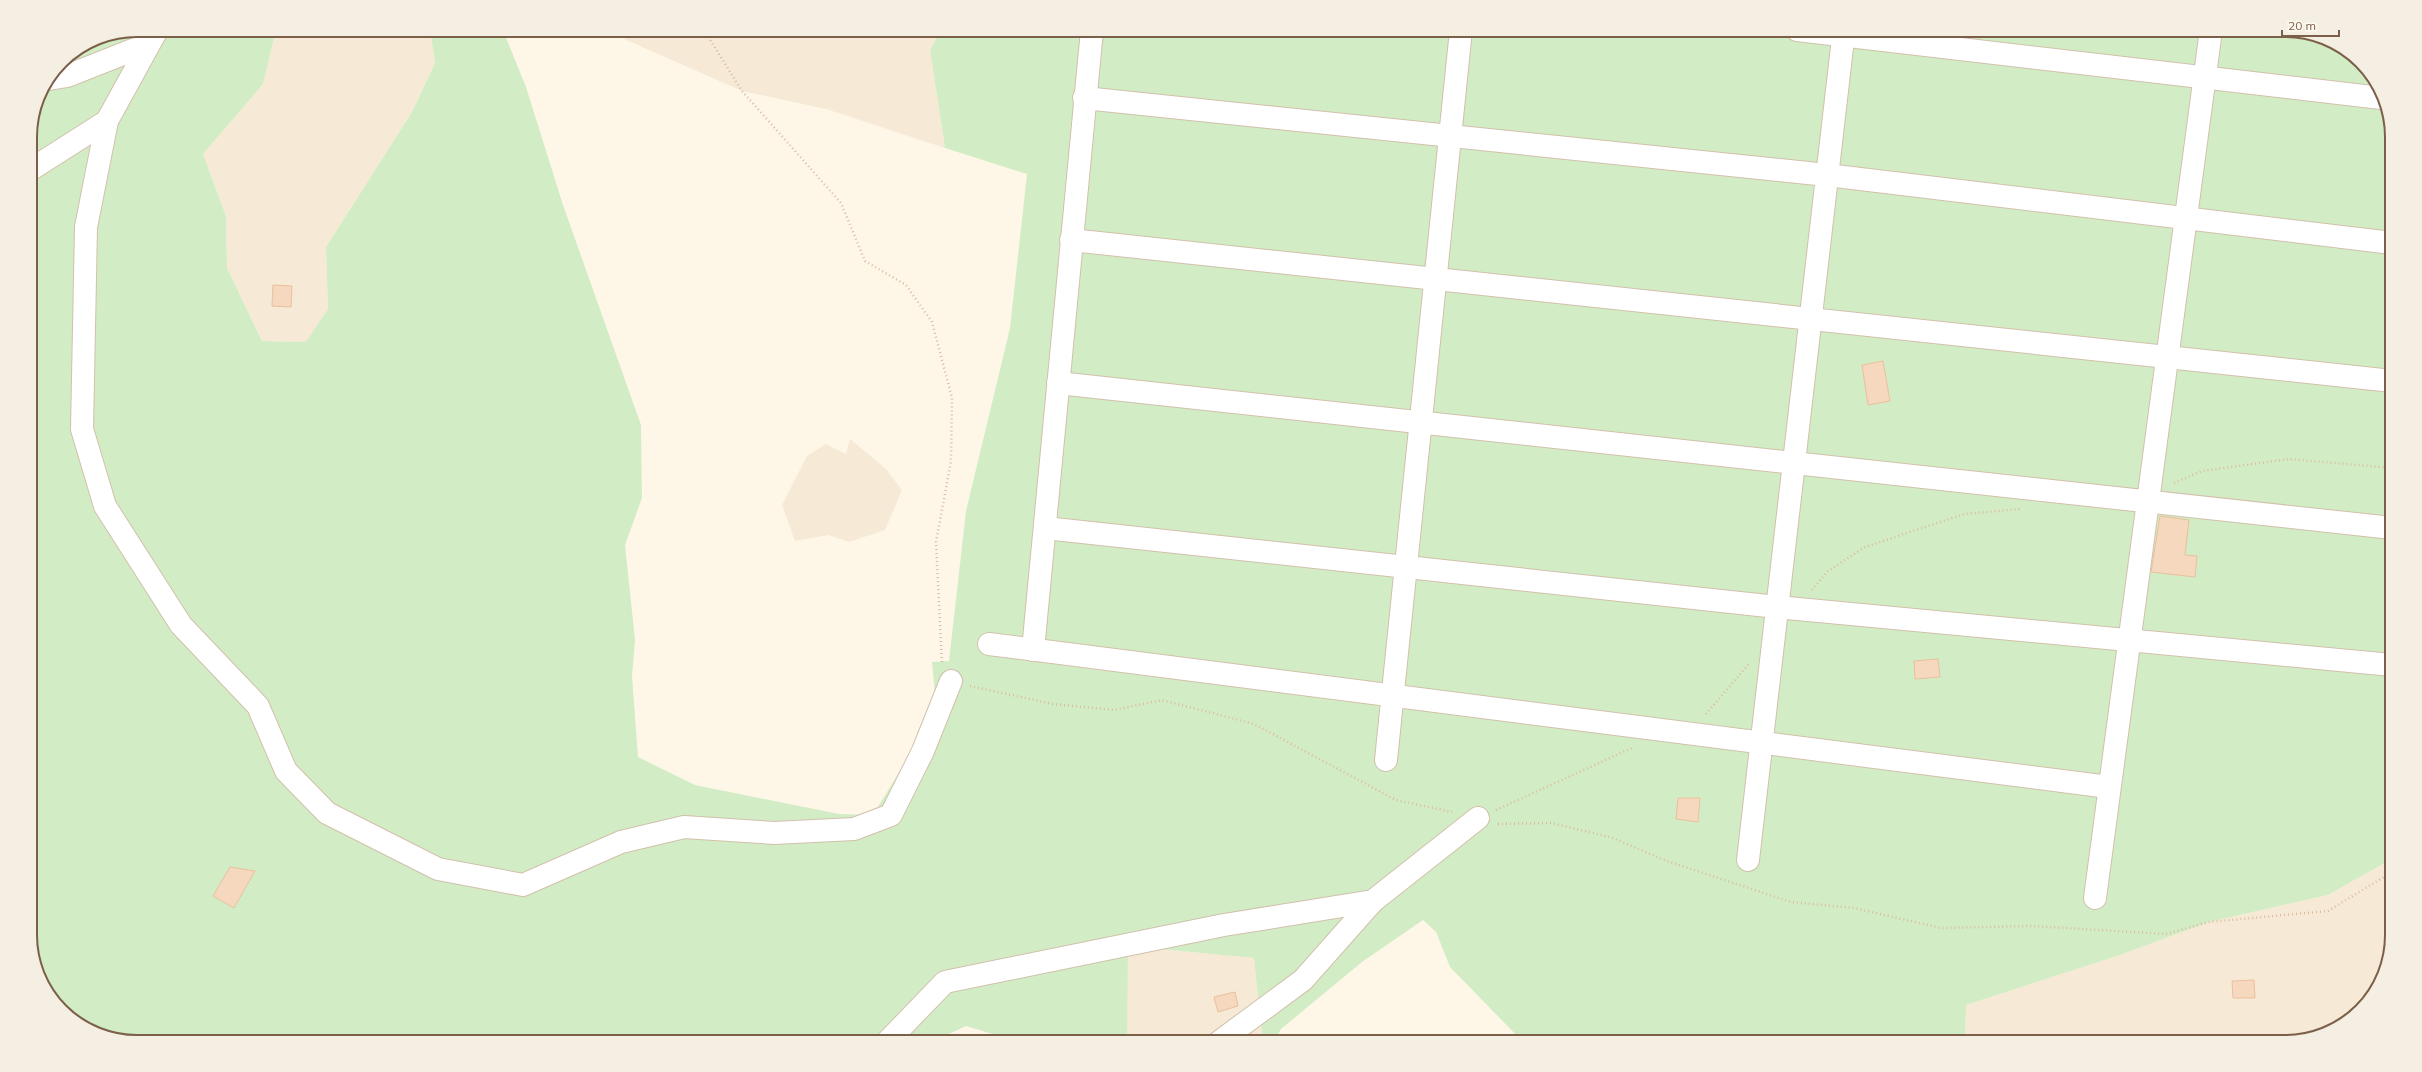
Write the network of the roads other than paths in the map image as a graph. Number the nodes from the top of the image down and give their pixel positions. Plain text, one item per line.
1 (152, 37) edge
2 (1091, 37) edge
3 (1460, 37) edge
4 (1842, 37) edge
5 (1883, 37) edge
6 (2210, 37) edge
7 (2205, 77) junction
8 (57, 78) edge
9 (2376, 97) edge
10 (1084, 98) junction
11 (107, 121) junction
12 (1449, 136) junction
13 (37, 166) edge
14 (1827, 175) junction
15 (2186, 218) junction
16 (1071, 240) junction
17 (2385, 242) edge
18 (1435, 279) junction
19 (1810, 318) junction
20 (2167, 357) junction
21 (2385, 380) edge
22 (1058, 383) junction
23 (1420, 422) junction
24 (1794, 463) junction
25 (2148, 498) junction
26 (2385, 527) edge
27 (1045, 528) junction
28 (1406, 567) junction
29 (1786, 608) junction
30 (2129, 640) junction
31 (989, 644) dead end
32 (1033, 650) junction
33 (2385, 664) edge
34 (951, 681) dead end
35 (1393, 696) junction
36 (1761, 743) junction
37 (1386, 760) dead end
38 (2109, 787) junction
39 (1478, 818) road end
40 (1748, 860) dead end
41 (2094, 898) dead end
42 (1373, 901) junction
43 (894, 1035) edge
44 (1228, 1035) edge

1 - 8 street
1 - 11 street
2 - 10 street
3 - 12 street
4 - 14 street
5 - 7 street
6 - 7 street
7 - 9 street
7 - 15 street
10 - 12 street
10 - 16 street
11 - 13 street
11 - 34 street
12 - 14 street
12 - 18 street
14 - 15 street
14 - 19 street
15 - 17 street
15 - 20 street
16 - 18 street
16 - 22 street
18 - 19 street
18 - 23 street
19 - 20 street
19 - 24 street
20 - 21 street
20 - 25 street
22 - 23 street
22 - 27 street
23 - 24 street
23 - 28 street
24 - 25 street
24 - 29 street
25 - 26 street
25 - 30 street
27 - 28 street
27 - 32 street
28 - 29 street
28 - 35 street
29 - 30 street
29 - 36 street
30 - 33 street
30 - 38 street
31 - 32 street
32 - 35 street
35 - 36 street
35 - 37 street
36 - 38 street
36 - 40 street
38 - 41 street
39 - 42 street
42 - 43 street
42 - 44 street

